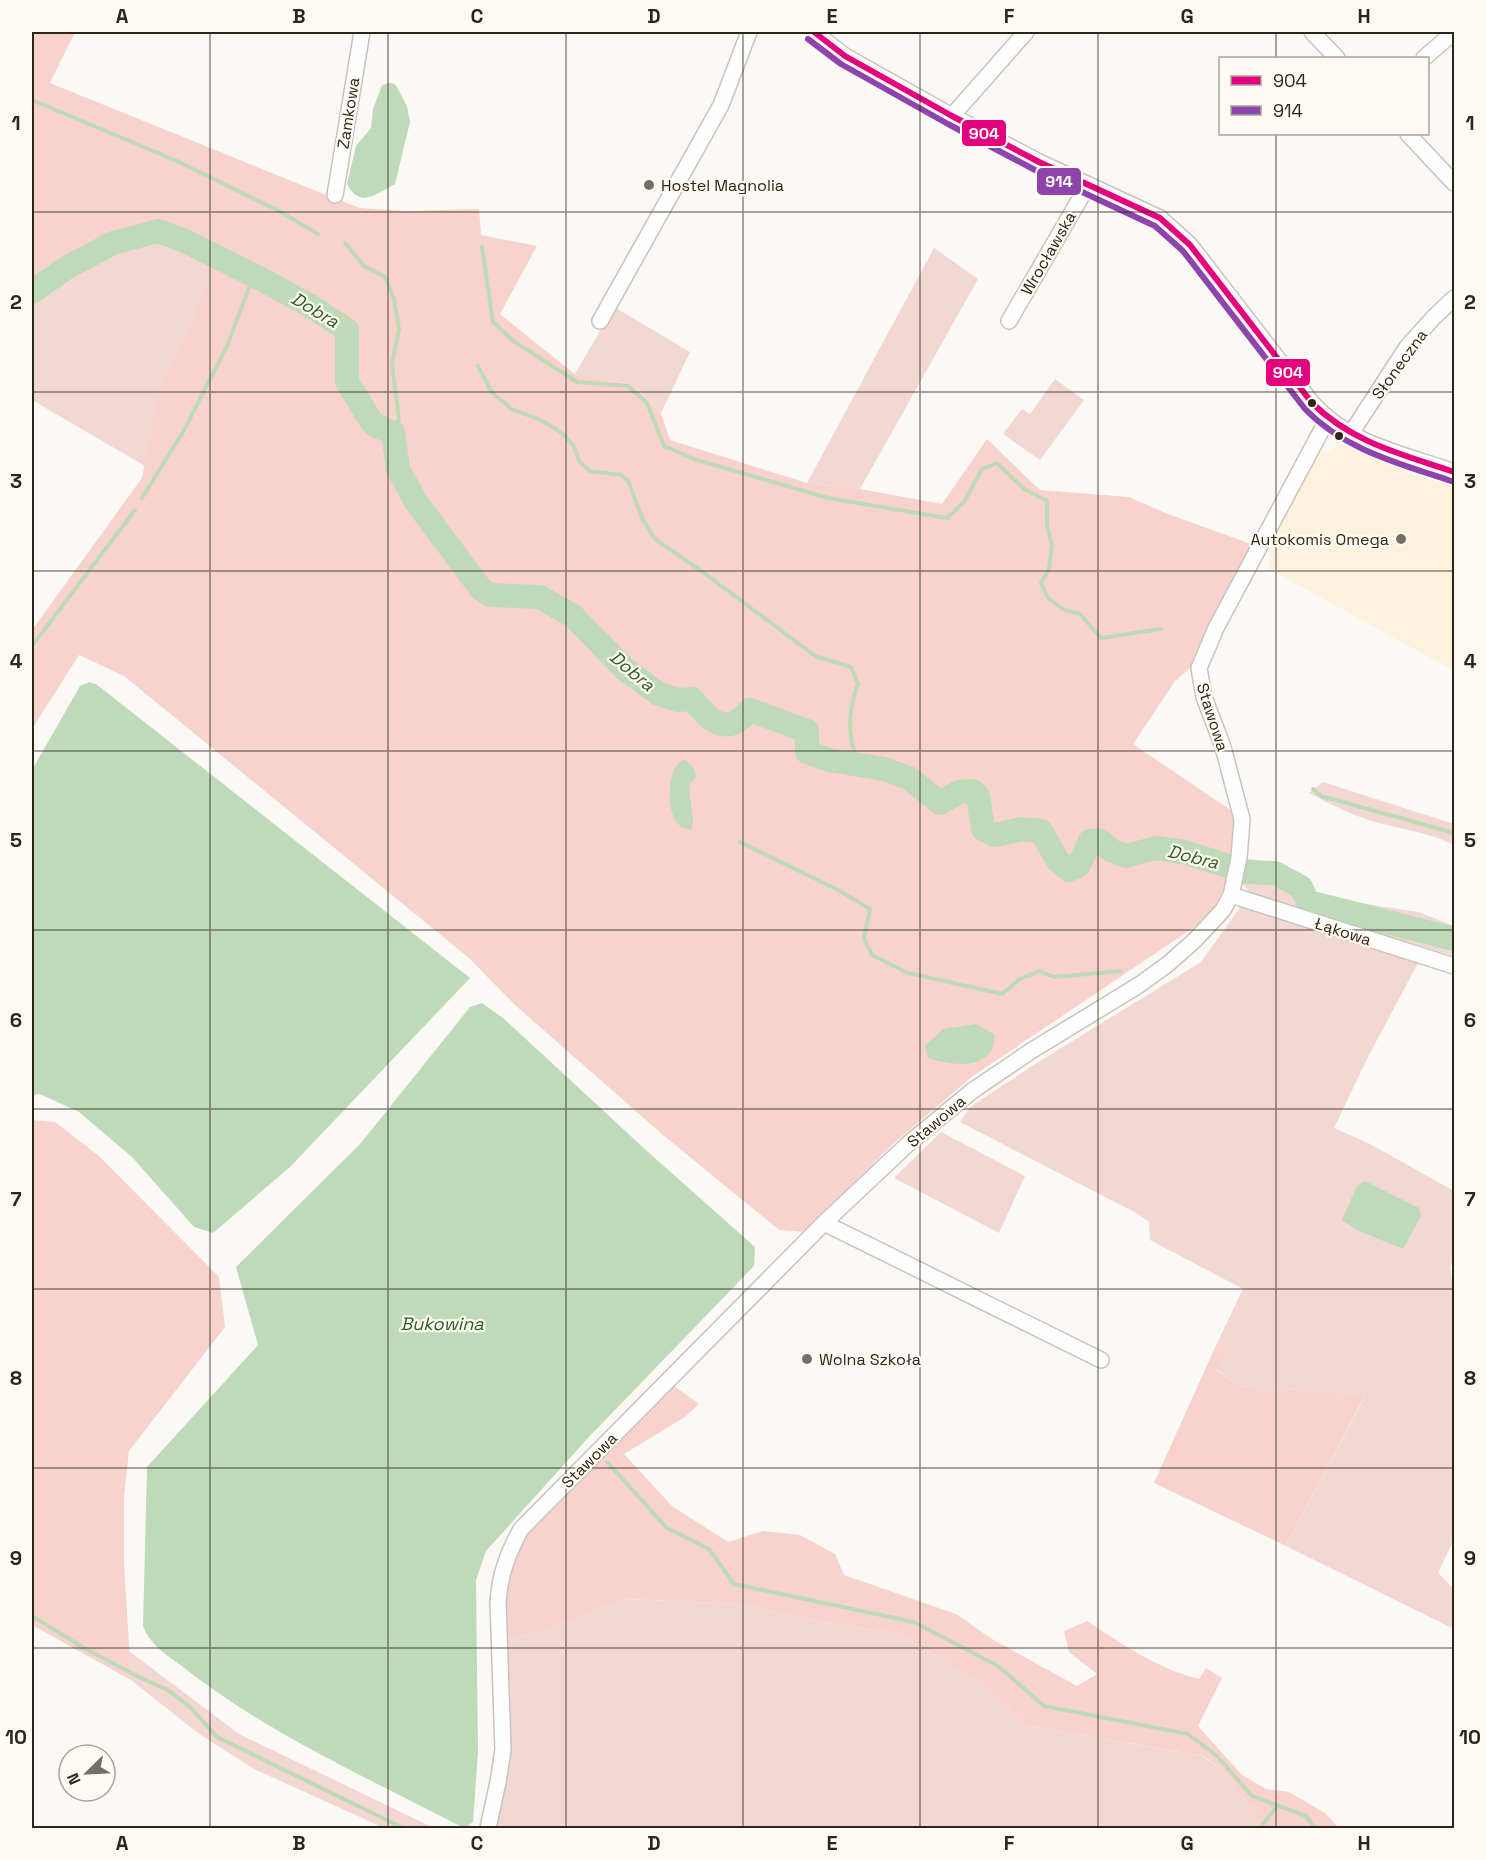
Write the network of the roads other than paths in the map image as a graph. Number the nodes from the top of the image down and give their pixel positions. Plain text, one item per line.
1 (362, 32) edge
2 (750, 32) edge
3 (814, 32) edge
4 (1026, 32) edge
5 (1314, 32) edge
6 (1455, 32) edge
7 (1336, 57) edge
8 (1425, 57) edge
9 (952, 116) junction
10 (1409, 135) edge
11 (1455, 183) edge
12 (1088, 185) junction
13 (335, 195) dead end
14 (1455, 298) edge
15 (600, 321) dead end
16 (1009, 321) dead end
17 (1327, 420) junction
18 (1350, 435) junction
19 (1455, 472) edge
20 (1231, 895) junction
21 (1455, 966) edge
22 (824, 1223) junction
23 (1101, 1360) dead end
24 (488, 1828) edge

1 - 13 street, Zamkowa
2 - 15 street
3 - 9 street
4 - 9 street
5 - 7 street
6 - 8 street
9 - 12 street
10 - 11 street
12 - 16 street, Wrocławska
12 - 17 street
14 - 18 street, Słoneczna
17 - 18 street
17 - 20 street, Stawowa
18 - 19 street
20 - 21 street, Łąkowa
20 - 22 street, Stawowa
22 - 23 street
22 - 24 street, Stawowa

